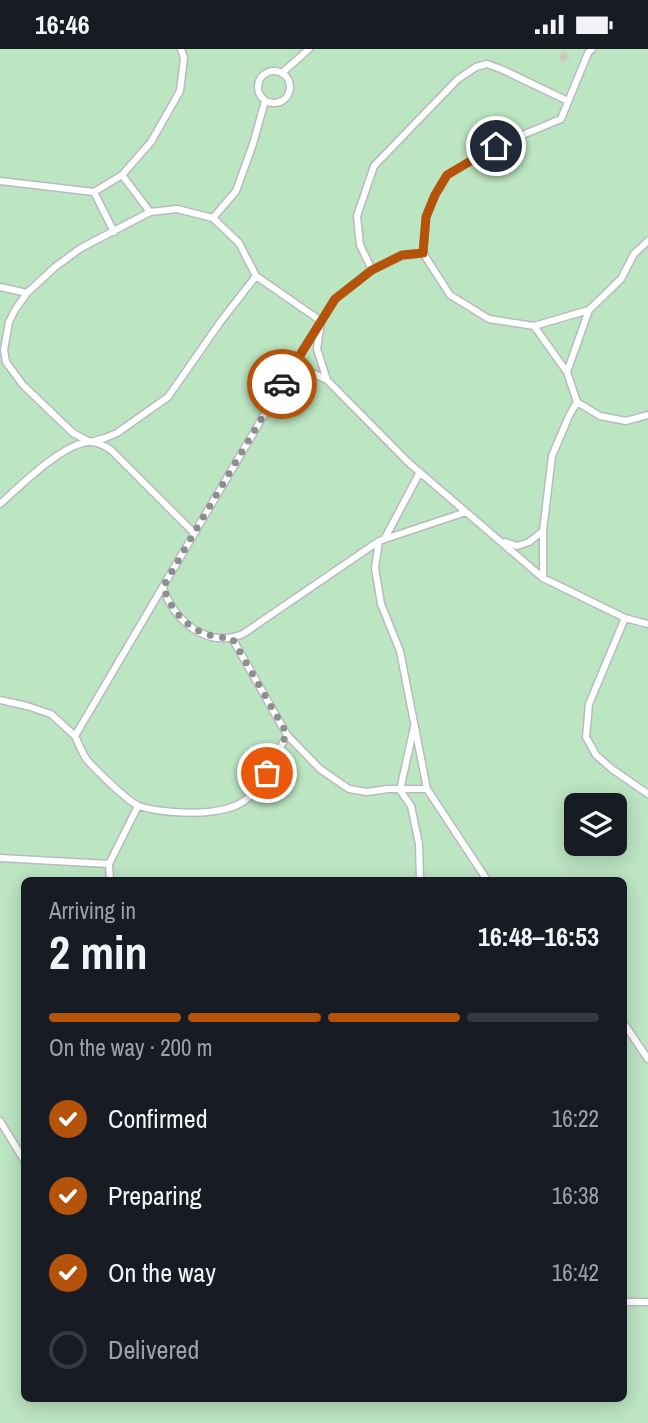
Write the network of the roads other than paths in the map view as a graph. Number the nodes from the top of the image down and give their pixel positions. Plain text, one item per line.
1 (181, 49) edge
2 (309, 49) edge
3 (592, 49) edge
4 (282, 73) junction
5 (265, 101) junction
6 (568, 101) junction
7 (122, 175) junction
8 (0, 181) edge
9 (94, 192) junction
10 (150, 212) junction
11 (213, 218) junction
12 (114, 232) junction
13 (648, 241) edge
14 (423, 253) junction
15 (372, 270) junction
16 (256, 276) junction
17 (0, 287) edge
18 (27, 293) junction
19 (589, 310) junction
20 (321, 321) junction
21 (534, 326) junction
22 (3, 364) edge
23 (294, 364) junction
24 (567, 372) junction
25 (327, 380) junction
26 (578, 402) junction
27 (648, 415) edge
28 (90, 442) junction
29 (420, 472) junction
30 (0, 503) edge
31 (466, 512) junction
32 (543, 531) junction
33 (194, 533) junction
34 (382, 540) junction
35 (500, 541) junction
36 (543, 578) junction
37 (163, 587) junction
38 (625, 618) junction
39 (648, 624) edge
40 (232, 638) junction
41 (0, 700) edge
42 (415, 725) junction
43 (287, 734) junction
44 (75, 736) junction
45 (427, 789) junction
46 (400, 790) junction
47 (648, 794) edge
48 (138, 806) junction
49 (0, 858) edge
50 (109, 864) junction
51 (110, 877) edge
52 (421, 877) edge
53 (485, 877) edge
54 (627, 1028) edge
55 (648, 1059) edge
56 (0, 1121) edge
57 (21, 1155) edge
58 (627, 1301) edge
59 (648, 1302) edge

1 - 7 lane
2 - 4 lane
3 - 6 lane
4 - 5 lane
4 - 5 lane
5 - 11 lane
6 - 14 lane
6 - 15 lane
7 - 9 lane
7 - 10 lane
8 - 9 lane
9 - 12 lane
10 - 11 lane
10 - 12 lane
11 - 16 lane
12 - 18 lane
13 - 19 lane
14 - 15 lane
14 - 21 lane
15 - 20 lane
16 - 20 lane
16 - 28 lane
17 - 18 lane
18 - 22 lane
19 - 21 lane
19 - 24 lane
20 - 23 lane
20 - 25 lane
21 - 24 lane
22 - 28 lane
23 - 25 lane
23 - 33 lane
24 - 26 lane
25 - 29 lane
26 - 27 lane
26 - 32 lane
28 - 30 lane
28 - 33 lane
29 - 31 lane
29 - 34 lane
31 - 34 lane
31 - 35 lane
32 - 35 lane
32 - 36 lane
33 - 37 lane
34 - 40 lane
34 - 42 lane
35 - 36 lane
36 - 38 lane
37 - 40 lane
37 - 44 lane
38 - 39 lane
38 - 47 lane
40 - 43 lane
41 - 44 lane
42 - 45 lane
42 - 46 lane
43 - 46 lane
43 - 48 lane
44 - 48 lane
45 - 46 lane
45 - 53 lane
46 - 52 lane
48 - 50 lane
49 - 50 lane
50 - 51 lane
54 - 55 lane
56 - 57 lane
58 - 59 lane

